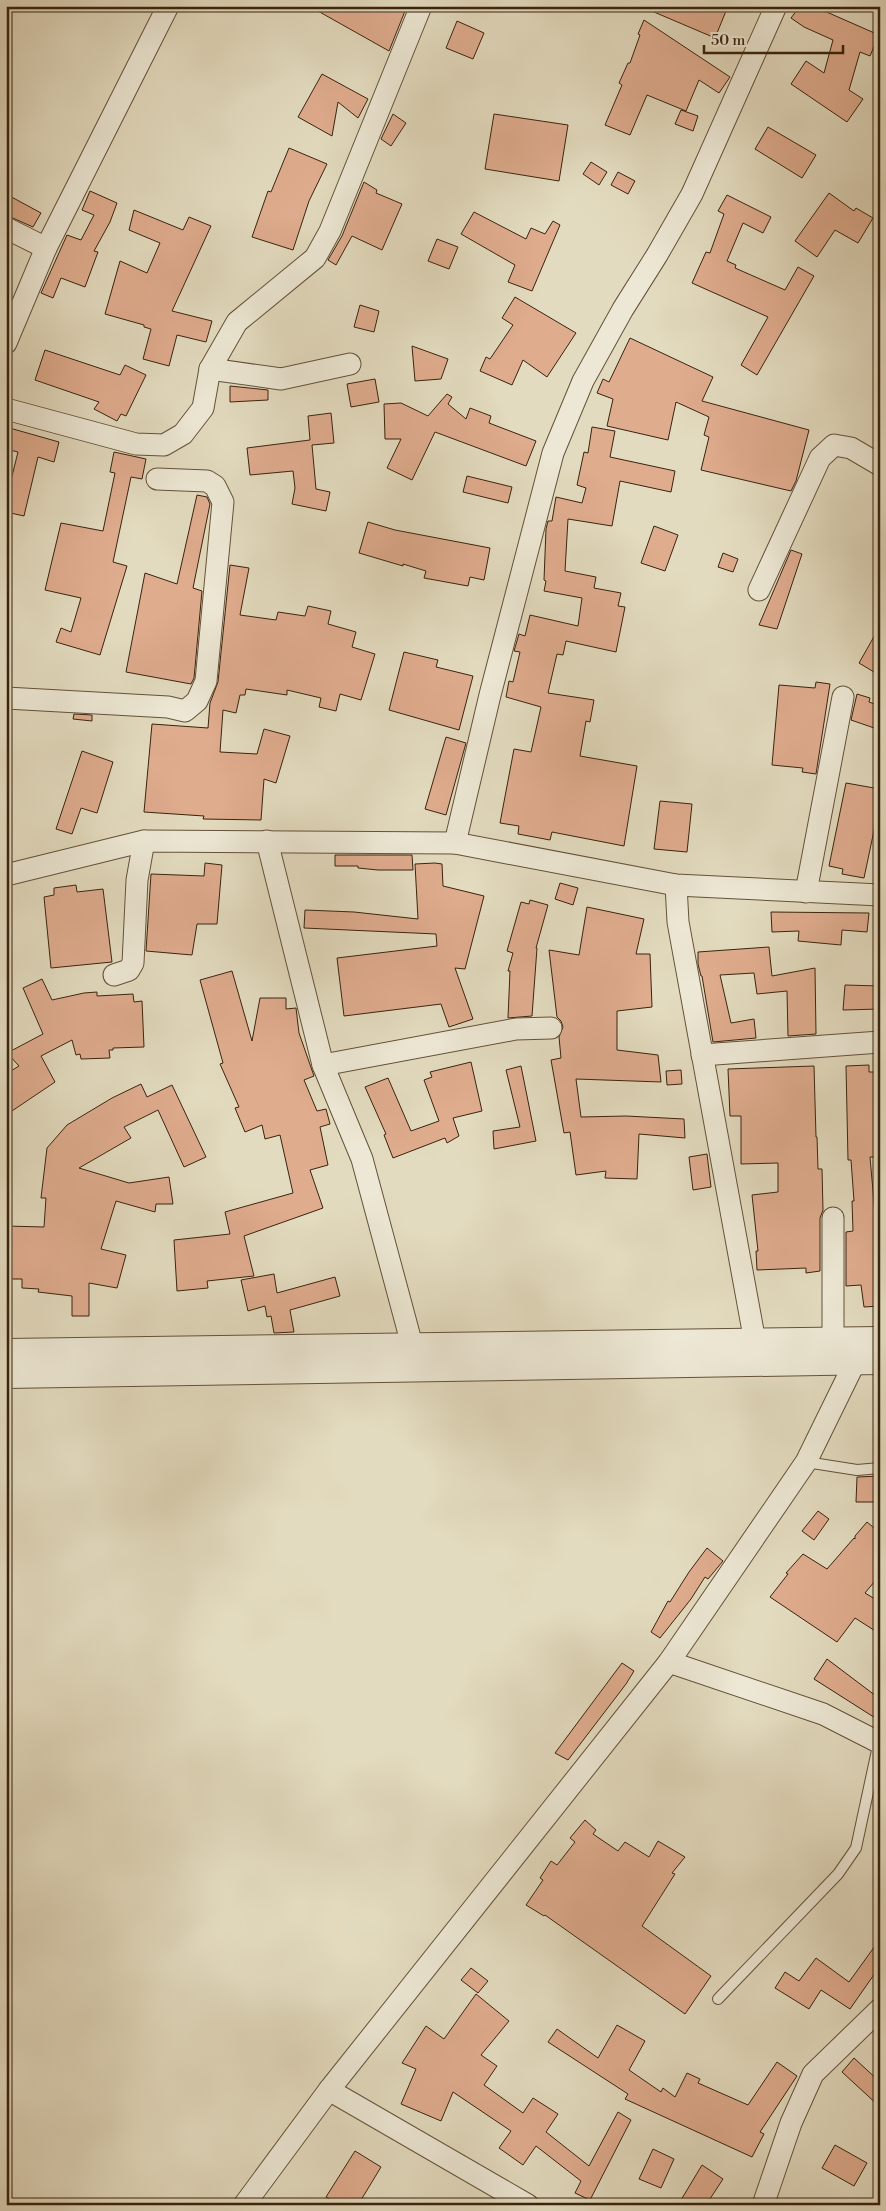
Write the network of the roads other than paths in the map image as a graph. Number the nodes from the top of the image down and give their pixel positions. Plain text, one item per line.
1 (168, 6) edge
2 (421, 6) edge
3 (776, 6) edge
4 (6, 228) edge
5 (46, 248) junction
6 (6, 343) edge
7 (350, 364) dead end
8 (210, 369) junction
9 (6, 409) edge
10 (880, 465) edge
11 (158, 479) dead end
12 (759, 590) dead end
13 (843, 696) dead end
14 (6, 698) edge
15 (144, 841) junction
16 (267, 841) junction
17 (455, 843) junction
18 (6, 875) edge
19 (676, 884) junction
20 (806, 892) junction
21 (880, 895) edge
22 (114, 975) dead end
23 (551, 1028) dead end
24 (880, 1042) edge
25 (702, 1055) junction
26 (323, 1065) junction
27 (833, 1218) dead end
28 (833, 1340) junction
29 (880, 1340) edge
30 (755, 1342) junction
31 (412, 1345) junction
32 (6, 1352) edge
33 (868, 1361) edge
34 (6, 1375) edge
35 (806, 1462) junction
36 (880, 1468) edge
37 (669, 1662) junction
38 (880, 1742) edge
39 (718, 1999) dead end
40 (880, 2009) edge
41 (328, 2090) junction
42 (244, 2205) edge
43 (528, 2205) edge
44 (763, 2205) edge

1 - 5 street
2 - 8 street
3 - 17 street
4 - 5 street
5 - 6 street
7 - 8 street
8 - 9 street
10 - 12 street
11 - 14 street
13 - 20 street
15 - 16 street
15 - 18 street
15 - 22 street
16 - 17 street
16 - 26 street
17 - 19 street
19 - 20 street
19 - 25 street
20 - 21 street
23 - 26 street
24 - 25 street
25 - 30 street
26 - 31 street
27 - 28 street
28 - 29 street
28 - 30 street
30 - 31 street
31 - 32 street
33 - 34 street
33 - 35 street
35 - 36 lane
35 - 37 street
37 - 38 street
37 - 41 street
38 - 39 lane
40 - 44 street
41 - 42 street
41 - 43 street

